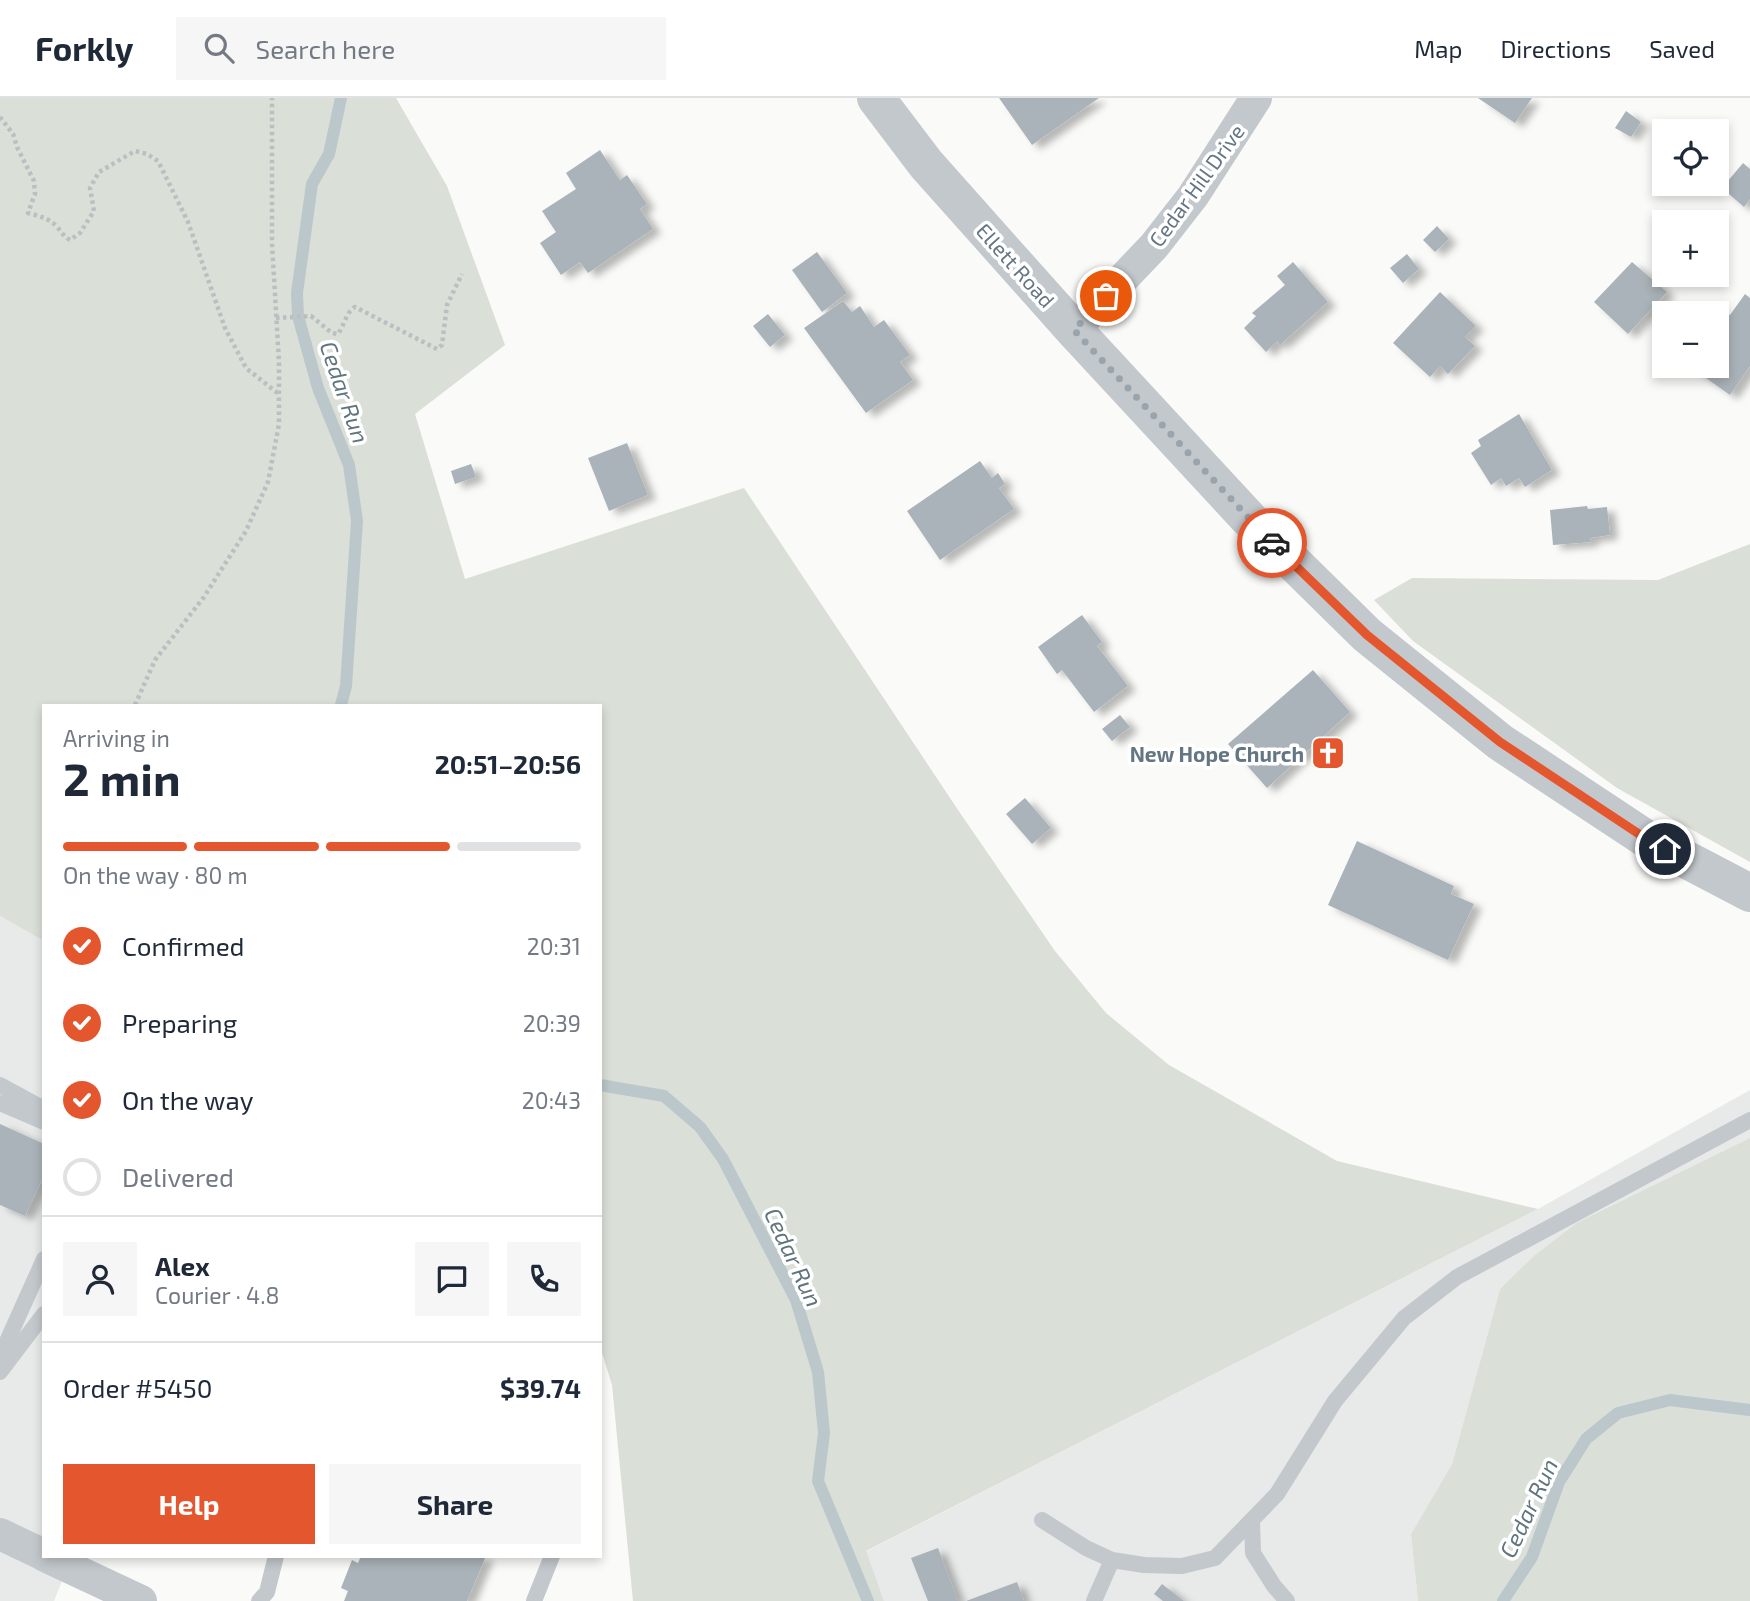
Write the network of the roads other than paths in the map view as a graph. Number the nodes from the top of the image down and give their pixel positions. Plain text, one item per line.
1 (876, 98) edge
2 (1256, 98) edge
3 (1074, 330) junction
4 (1750, 893) edge
5 (0, 1085) edge
6 (0, 1102) edge
7 (42, 1108) edge
8 (1750, 1120) edge
9 (42, 1121) edge
10 (42, 1263) edge
11 (42, 1317) edge
12 (0, 1357) edge
13 (0, 1372) edge
14 (1042, 1520) dead end
15 (1252, 1522) junction
16 (0, 1534) edge
17 (42, 1554) edge
18 (51, 1558) edge
19 (276, 1558) edge
20 (551, 1558) edge
21 (1112, 1560) junction
22 (141, 1601) edge
23 (260, 1601) edge
24 (534, 1601) edge
25 (1094, 1601) edge
26 (1287, 1601) edge

1 - 3 street, Ellett Road
2 - 3 street, Cedar Hill Drive
3 - 4 street, Ellett Road
5 - 7 lane
6 - 9 lane
8 - 15 lane
10 - 12 lane
11 - 13 lane
14 - 21 lane
15 - 21 lane
15 - 26 lane
16 - 17 street
18 - 22 street
19 - 23 lane
20 - 24 lane
21 - 25 lane

